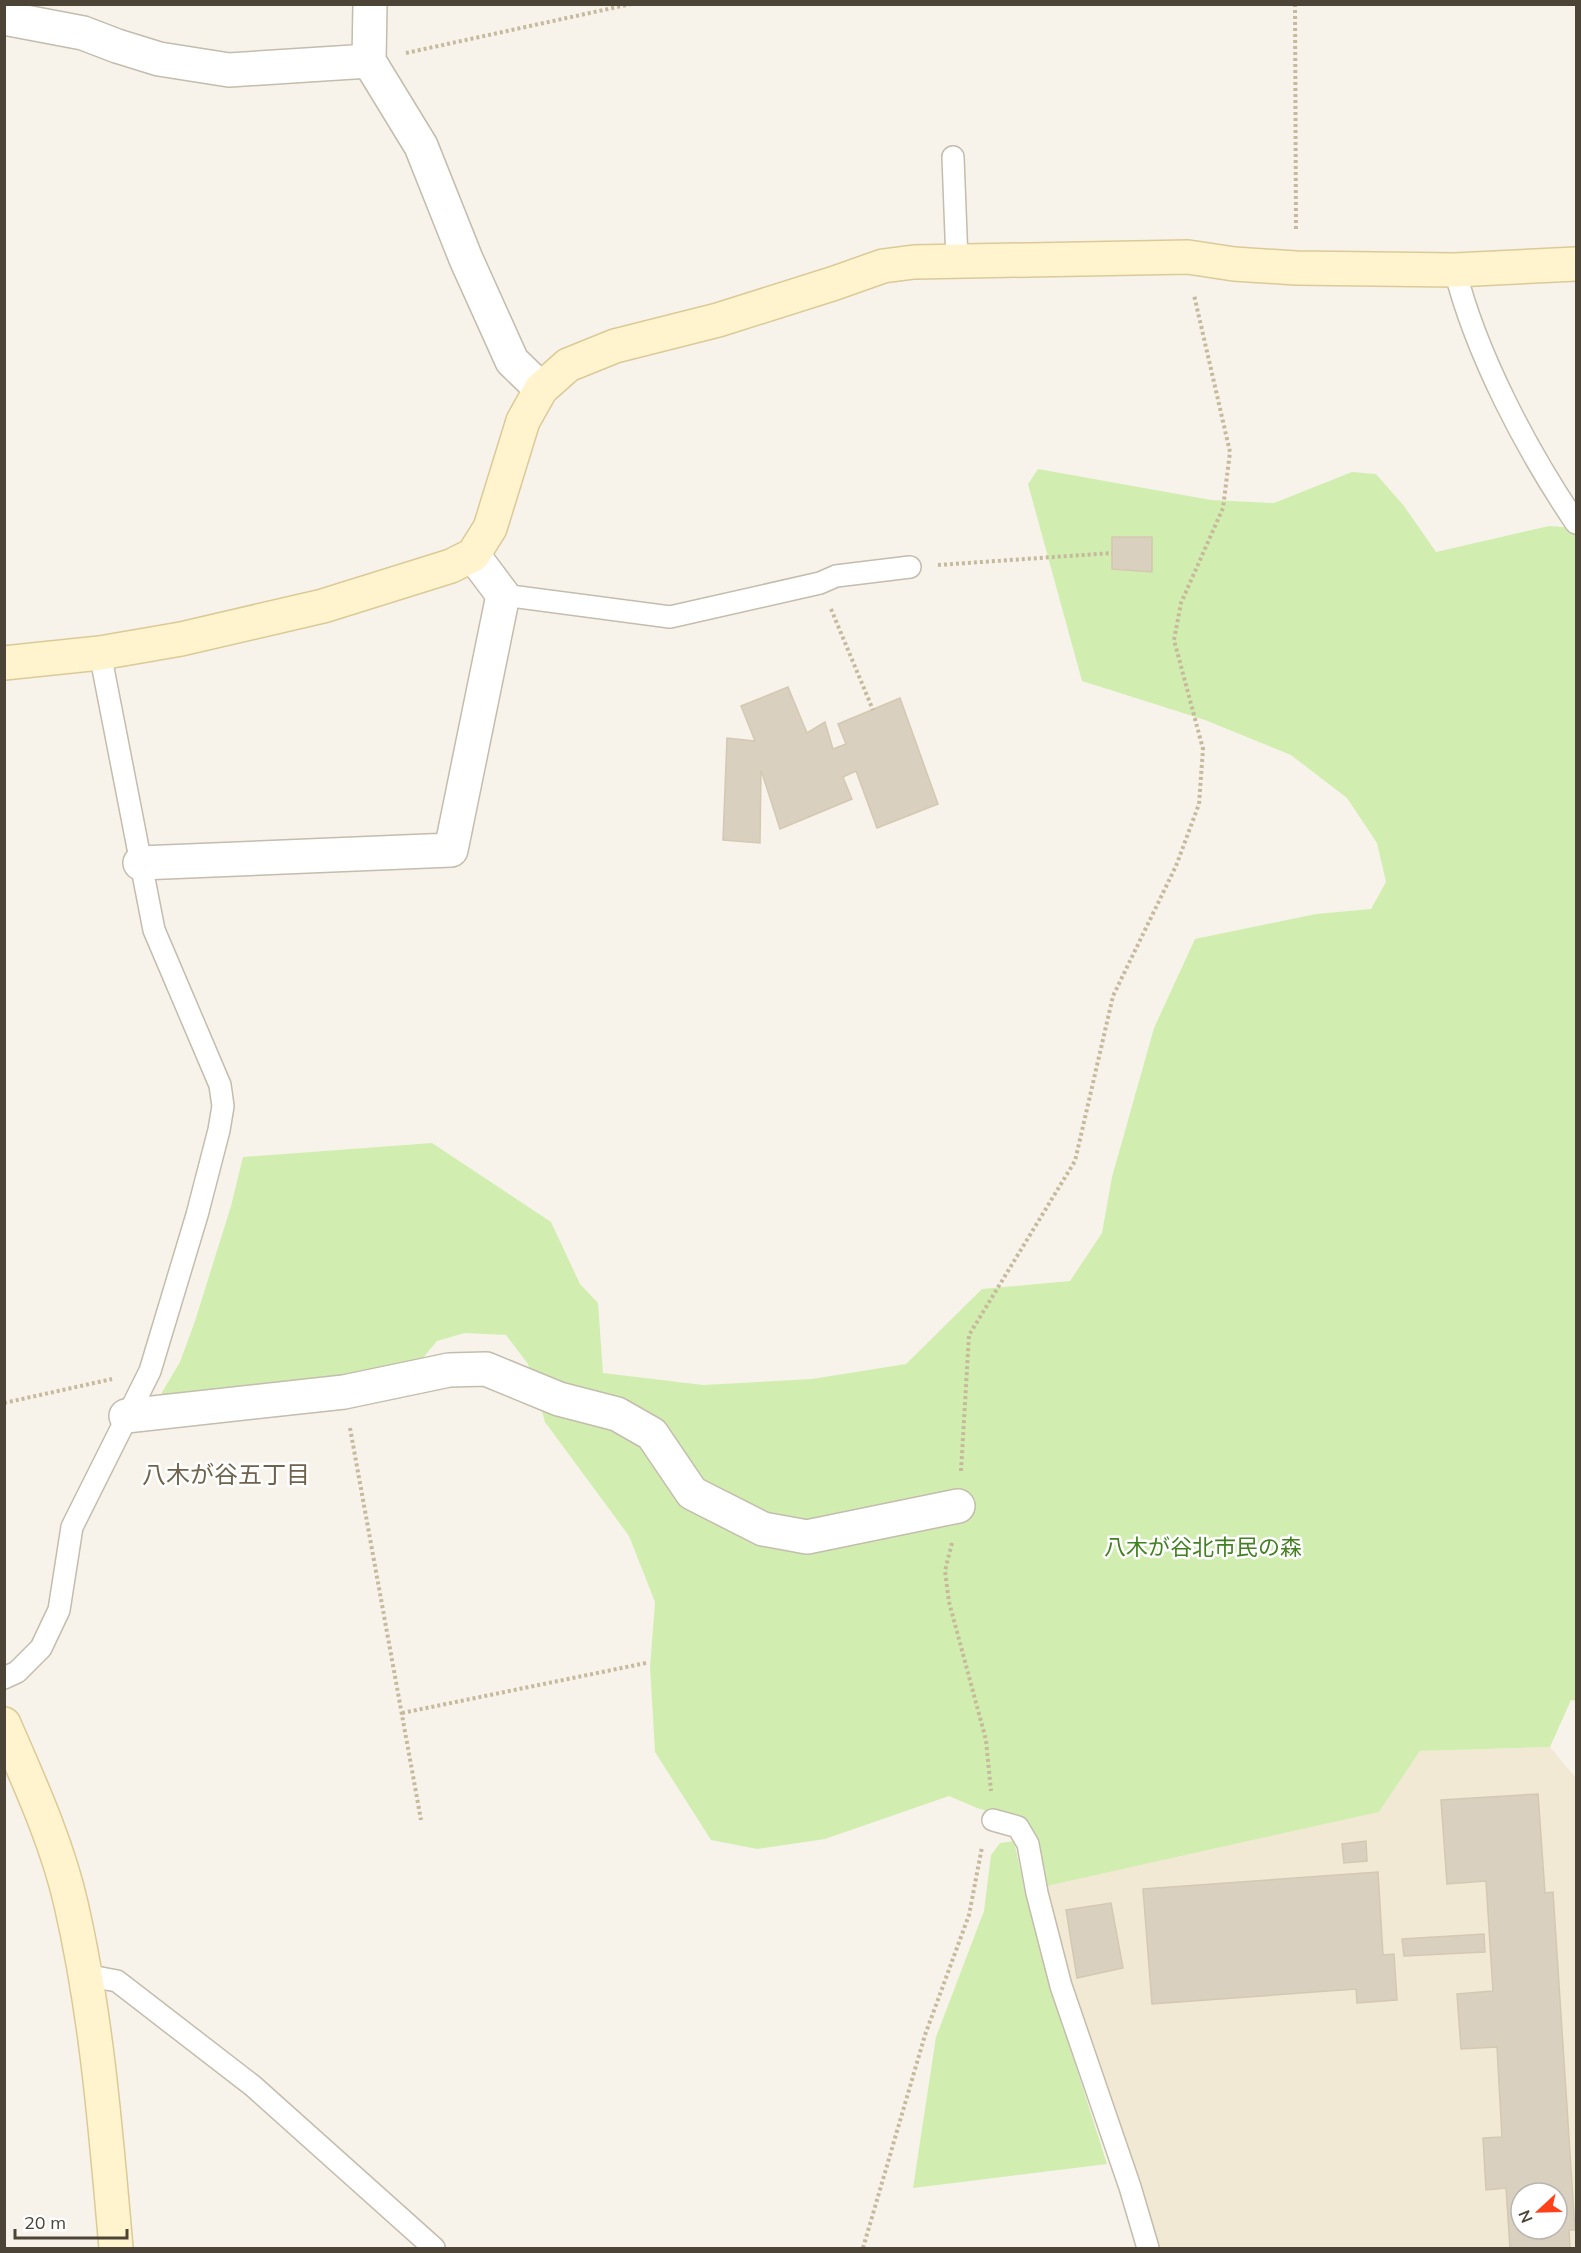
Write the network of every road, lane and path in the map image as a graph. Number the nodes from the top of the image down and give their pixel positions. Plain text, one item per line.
1 (370, 4) edge
2 (632, 4) edge
3 (1295, 4) edge
4 (4, 18) edge
5 (369, 61) junction
6 (953, 157) dead end
7 (1188, 257) junction
8 (957, 261) junction
9 (1576, 264) edge
10 (1296, 268) junction
11 (1455, 270) junction
12 (541, 389) junction
13 (1576, 522) edge
14 (1112, 553) dead end
15 (473, 555) junction
16 (910, 567) joint
17 (820, 583) junction
18 (503, 595) junction
19 (100, 653) junction
20 (4, 663) edge
21 (873, 710) dead end
22 (140, 862) junction
23 (150, 1371) junction
24 (344, 1392) junction
25 (4, 1403) edge
26 (126, 1416) junction
27 (958, 1506) junction
28 (646, 1663) dead end
29 (4, 1678) edge
30 (402, 1713) junction
31 (4, 1724) edge
32 (421, 1820) dead end
33 (993, 1820) junction
34 (84, 1975) junction
35 (116, 2248) edge
36 (434, 2248) edge
37 (863, 2248) edge
38 (1148, 2248) edge

1 - 5 street
2 - 5 path
3 - 10 path
4 - 5 street
5 - 12 street
6 - 8 lane
7 - 8 street
7 - 10 street
7 - 27 path
8 - 12 street
9 - 11 street
10 - 11 street
11 - 13 lane
12 - 15 street
14 - 16 path
15 - 18 street
15 - 19 street
16 - 17 lane
17 - 18 lane
17 - 21 path
18 - 22 street
19 - 20 street
19 - 22 lane
22 - 23 lane
23 - 25 path
23 - 26 lane
24 - 26 street
24 - 27 street
24 - 30 path
26 - 29 lane
27 - 33 path
28 - 30 path
30 - 32 path
31 - 34 street
33 - 37 path
33 - 38 lane
34 - 35 street
34 - 36 lane

